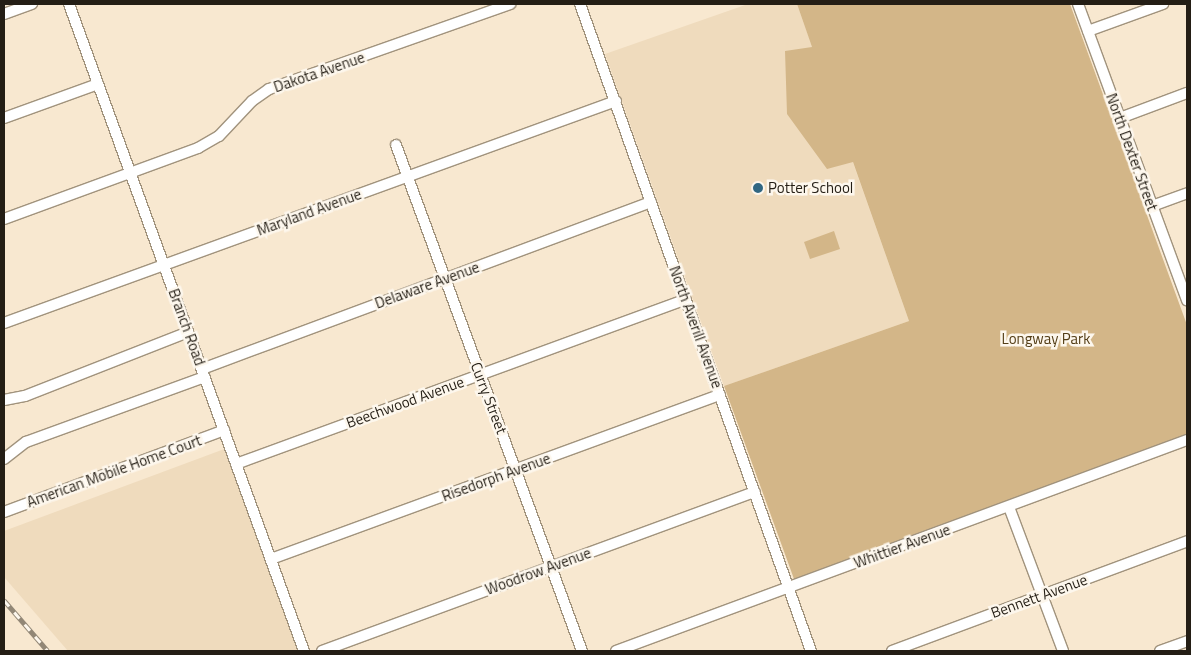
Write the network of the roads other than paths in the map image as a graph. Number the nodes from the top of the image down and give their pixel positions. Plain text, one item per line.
1 (32, 4) edge
2 (69, 4) edge
3 (510, 4) edge
4 (580, 4) edge
5 (1078, 4) edge
6 (1163, 4) edge
7 (4, 14) edge
8 (1088, 31) junction
9 (98, 84) junction
10 (1187, 93) edge
11 (616, 101) junction
12 (4, 118) edge
13 (1120, 118) junction
14 (396, 145) dead end
15 (131, 173) junction
16 (407, 177) junction
17 (1187, 193) edge
18 (652, 202) junction
19 (1152, 206) junction
20 (4, 219) edge
21 (164, 264) junction
22 (444, 278) junction
23 (1186, 296) edge
24 (686, 299) junction
25 (4, 323) edge
26 (188, 332) junction
27 (204, 373) junction
28 (480, 374) junction
29 (720, 395) junction
30 (4, 400) edge
31 (224, 430) junction
32 (1187, 440) edge
33 (4, 459) edge
34 (236, 464) junction
35 (516, 470) junction
36 (755, 492) junction
37 (1009, 507) junction
38 (4, 512) edge
39 (1187, 541) edge
40 (271, 559) junction
41 (550, 566) junction
42 (789, 587) junction
43 (1042, 595) junction
44 (1187, 641) edge
45 (304, 651) edge
46 (322, 651) edge
47 (582, 651) edge
48 (616, 651) edge
49 (811, 651) edge
50 (892, 651) edge
51 (1063, 651) edge
52 (1160, 651) edge

1 - 7 street
2 - 9 street, Branch Road
3 - 15 street, Dakota Avenue
4 - 11 street, North Averill Avenue
5 - 8 street, North Dexter Street
6 - 8 street
8 - 13 street, North Dexter Street
9 - 12 street
9 - 15 street, Branch Road
10 - 13 street
11 - 16 street, Maryland Avenue
11 - 18 street, North Averill Avenue
13 - 19 street, North Dexter Street
14 - 16 street, Curry Street
15 - 20 street, Dakota Avenue
15 - 21 street, Branch Road
16 - 21 street, Maryland Avenue
16 - 22 street, Curry Street
17 - 19 street
18 - 22 street, Delaware Avenue
18 - 24 street, North Averill Avenue
19 - 23 street, North Dexter Street
21 - 25 street, Maryland Avenue
21 - 26 street, Branch Road
22 - 27 street, Delaware Avenue
22 - 28 street, Curry Street
24 - 28 street, Beechwood Avenue
24 - 29 street, North Averill Avenue
26 - 27 street, Branch Road
26 - 30 street
27 - 31 street, Branch Road
27 - 33 street
28 - 34 street, Beechwood Avenue
28 - 35 street, Curry Street
29 - 35 street, Risedorph Avenue
29 - 36 street, North Averill Avenue
31 - 34 street, Branch Road
31 - 38 street, American Mobile Home Court
32 - 37 street, Whittier Avenue
34 - 40 street, Branch Road
35 - 40 street, Risedorph Avenue
35 - 41 street, Curry Street
36 - 41 street, Woodrow Avenue
36 - 42 street, North Averill Avenue
37 - 42 street, Whittier Avenue
37 - 43 street
39 - 43 street, Bennett Avenue
40 - 45 street, Branch Road
41 - 46 street, Woodrow Avenue
41 - 47 street, Curry Street
42 - 48 street, Whittier Avenue
42 - 49 street, North Averill Avenue
43 - 50 street, Bennett Avenue
43 - 51 street
44 - 52 street

